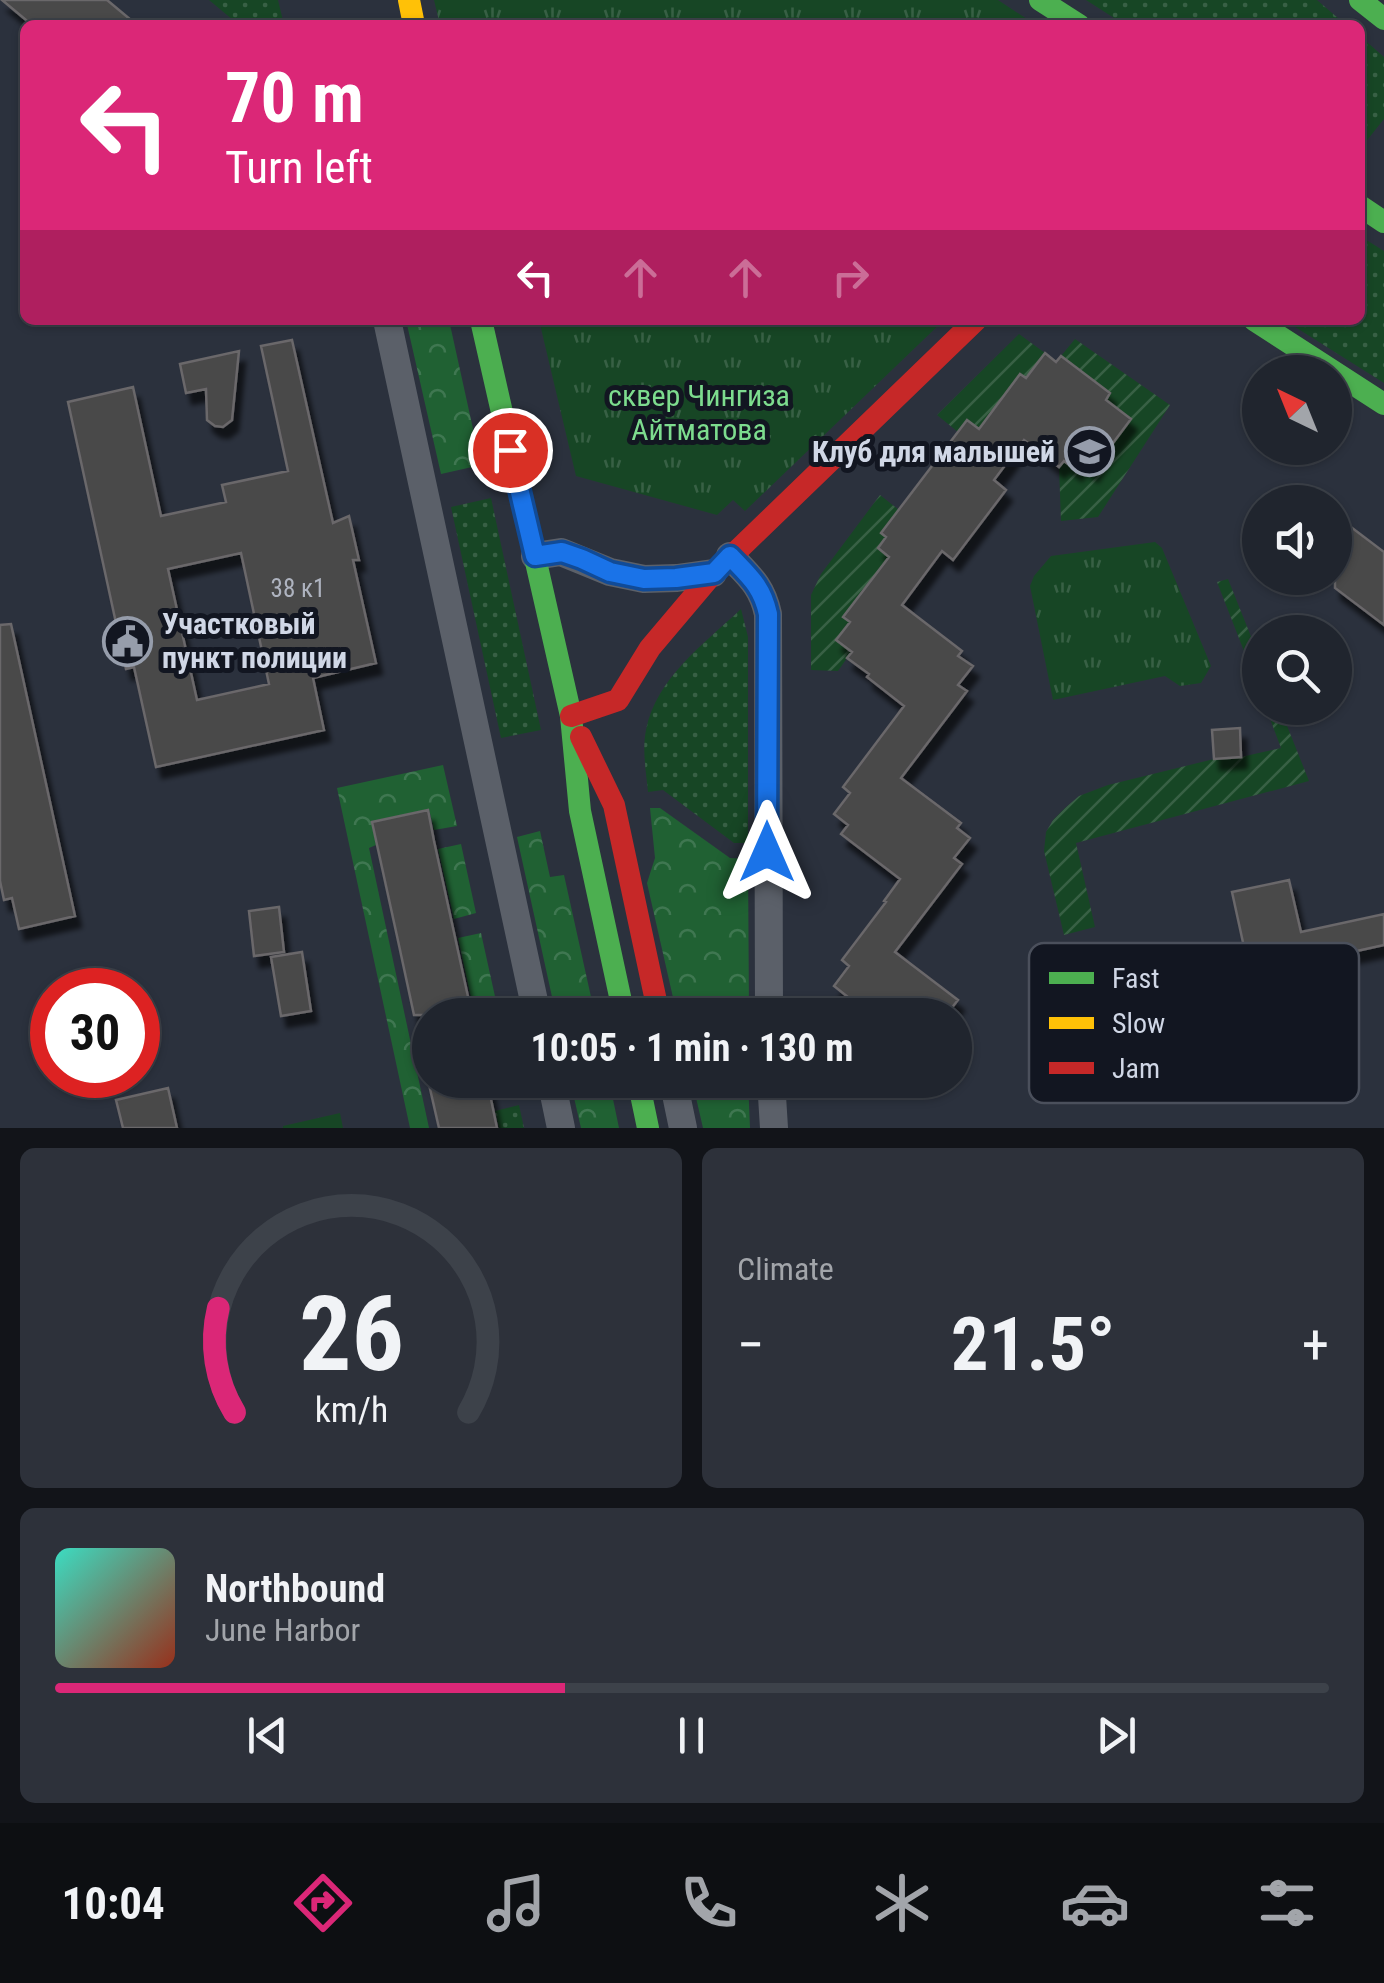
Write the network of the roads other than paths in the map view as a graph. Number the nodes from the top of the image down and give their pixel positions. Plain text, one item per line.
1 (1040, 0) edge
2 (1360, 0) edge
3 (1384, 19) edge
4 (1070, 20) edge
5 (388, 325) edge
6 (481, 325) edge
7 (971, 325) edge
8 (1262, 325) edge
9 (1384, 404) edge
10 (535, 556) junction
11 (722, 564) junction
12 (572, 716) junction
13 (533, 998) edge
14 (620, 998) edge
15 (654, 998) edge
16 (769, 998) edge
17 (555, 1098) edge
18 (642, 1098) edge
19 (676, 1098) edge
20 (772, 1098) edge
21 (561, 1128) edge
22 (648, 1128) edge
23 (683, 1128) edge
24 (774, 1128) edge

1 - 4 street
2 - 3 street
5 - 13 street
6 - 10 street
7 - 11 street
8 - 9 street
10 - 11 street
10 - 12 street
11 - 12 street
11 - 16 street
12 - 14 street
12 - 15 street
17 - 21 street
18 - 22 street
19 - 23 street
20 - 24 street

